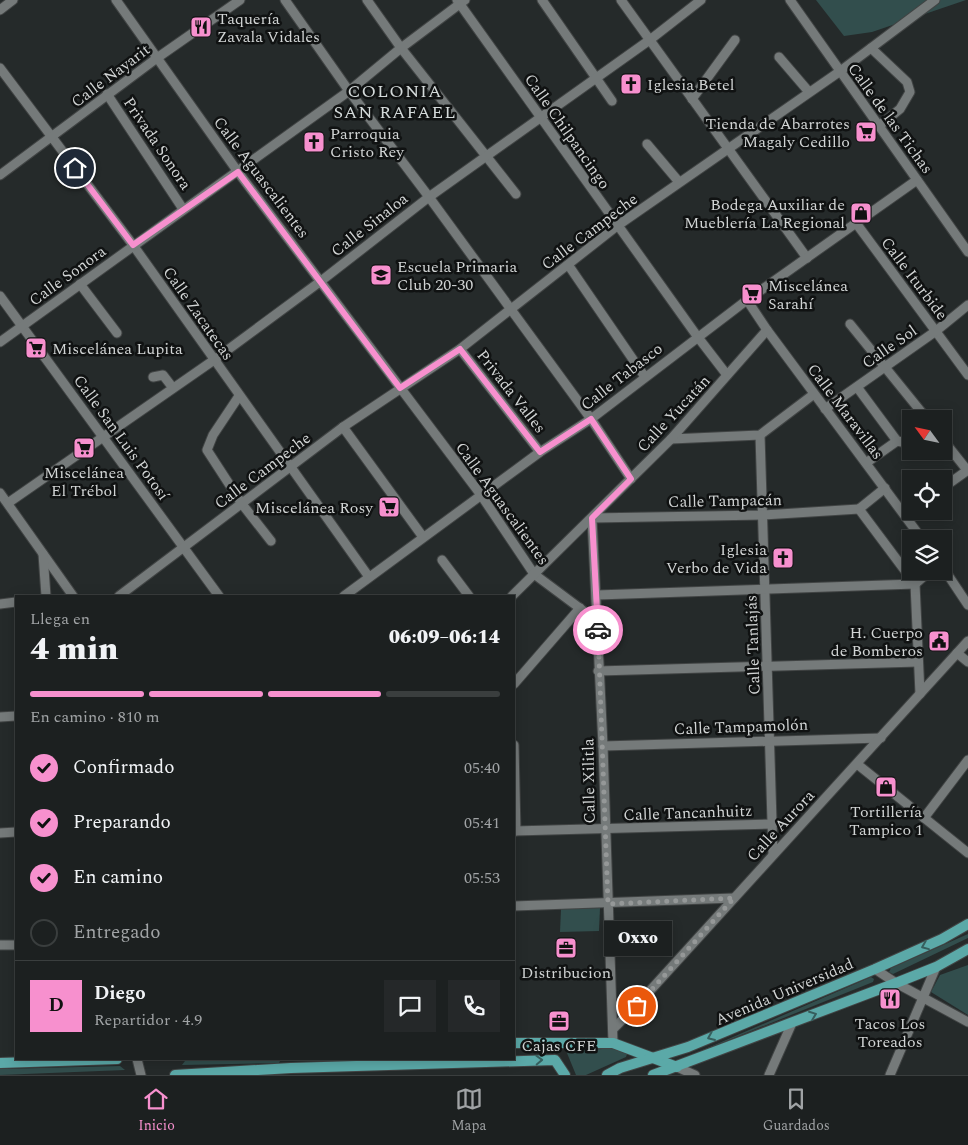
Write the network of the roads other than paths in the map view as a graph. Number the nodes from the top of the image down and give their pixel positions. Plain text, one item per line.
1 (13, 0) edge
2 (116, 0) edge
3 (240, 0) edge
4 (284, 0) edge
5 (367, 0) edge
6 (542, 0) edge
7 (621, 0) edge
8 (790, 0) edge
9 (935, 0) edge
10 (460, 1) edge
11 (699, 1) edge
12 (0, 10) edge
13 (650, 40) junction
14 (735, 40) dead end
15 (401, 48) junction
16 (871, 48) junction
17 (779, 57) dead end
18 (157, 58) junction
19 (0, 68) edge
20 (839, 72) junction
21 (596, 78) junction
22 (348, 91) junction
23 (809, 92) junction
24 (107, 94) junction
25 (692, 99) junction
26 (612, 100) dead end
27 (540, 118) junction
28 (879, 126) junction
29 (52, 138) junction
30 (647, 144) dead end
31 (728, 148) junction
32 (486, 157) junction
33 (238, 172) junction
34 (0, 175) edge
35 (918, 180) junction
36 (679, 182) junction
37 (516, 194) dead end
38 (429, 197) junction
39 (183, 209) junction
40 (856, 223) junction
41 (617, 226) junction
42 (133, 245) junction
43 (968, 252) edge
44 (807, 258) junction
45 (569, 266) junction
46 (321, 281) junction
47 (80, 284) junction
48 (0, 296) edge
49 (746, 300) junction
50 (968, 305) edge
51 (509, 309) junction
52 (850, 324) dead end
53 (23, 326) junction
54 (766, 330) junction
55 (936, 331) junction
56 (117, 333) dead end
57 (697, 336) junction
58 (0, 342) edge
59 (460, 349) junction
60 (214, 360) junction
61 (887, 366) junction
62 (728, 375) junction
63 (968, 375) edge
64 (153, 376) dead end
65 (645, 377) junction
66 (857, 387) junction
67 (173, 388) junction
68 (400, 388) junction
69 (814, 394) junction
70 (239, 396) junction
71 (826, 409) junction
72 (920, 410) edge
73 (591, 419) junction
74 (343, 427) junction
75 (760, 435) junction
76 (103, 437) junction
77 (670, 439) junction
78 (897, 441) junction
79 (902, 442) edge
80 (952, 451) edge
81 (540, 452) junction
82 (866, 463) junction
83 (290, 468) junction
84 (967, 470) edge
85 (631, 479) junction
86 (952, 480) edge
87 (885, 488) junction
88 (0, 492) edge
89 (481, 495) junction
90 (8, 503) junction
91 (242, 504) junction
92 (902, 506) edge
93 (859, 509) junction
94 (763, 515) junction
95 (592, 518) junction
96 (423, 537) junction
97 (271, 541) dead end
98 (184, 548) junction
99 (43, 554) junction
100 (442, 560) dead end
101 (534, 574) junction
102 (369, 577) junction
103 (920, 580) edge
104 (951, 580) edge
105 (915, 584) junction
106 (765, 588) junction
107 (46, 595) edge
108 (72, 595) edge
109 (120, 595) edge
110 (218, 595) edge
111 (345, 595) edge
112 (467, 595) edge
113 (513, 595) edge
114 (597, 595) junction
115 (15, 602) edge
116 (0, 604) edge
117 (968, 605) edge
118 (580, 608) junction
119 (597, 621) junction
120 (968, 641) edge
121 (957, 653) junction
122 (918, 662) junction
123 (968, 662) edge
124 (768, 666) junction
125 (598, 671) junction
126 (515, 683) edge
127 (920, 694) junction
128 (15, 716) edge
129 (0, 717) edge
130 (881, 738) junction
131 (771, 739) junction
132 (603, 746) junction
133 (968, 760) edge
134 (857, 764) junction
135 (924, 818) junction
136 (773, 824) junction
137 (604, 830) junction
138 (515, 831) edge
139 (0, 832) edge
140 (15, 832) edge
141 (968, 853) edge
142 (773, 854) junction
143 (734, 898) junction
144 (608, 904) junction
145 (515, 906) edge
146 (968, 924) edge
147 (0, 945) edge
148 (15, 945) edge
149 (968, 949) edge
150 (936, 967) junction
151 (876, 969) junction
152 (896, 983) junction
153 (922, 997) junction
154 (968, 1022) edge
155 (792, 1023) junction
156 (613, 1029) junction
157 (515, 1043) edge
158 (612, 1043) junction
159 (652, 1059) junction
160 (24, 1060) edge
161 (137, 1060) edge
162 (415, 1062) edge
163 (0, 1063) edge
164 (291, 1063) edge
165 (677, 1067) junction
166 (141, 1075) edge
167 (175, 1075) edge
168 (564, 1075) edge
169 (607, 1075) edge
170 (653, 1075) edge
171 (695, 1075) edge
172 (769, 1075) edge
173 (890, 1075) edge

1 - 12 street
2 - 18 street, Calle Aguascalientes
3 - 18 street, Calle Nayarit
4 - 22 street
5 - 15 street
6 - 21 street
7 - 13 street
8 - 20 street, Calle de las Tichas
9 - 16 street, Calle Campeche
10 - 15 street, Calle Sonora
10 - 27 street, Calle Chilpancingo
11 - 13 street, Calle Sinaloa
13 - 21 street, Calle Sinaloa
13 - 25 street
14 - 25 street
15 - 22 street, Calle Sonora
15 - 32 street
16 - 20 street, Calle Campeche
16 - 28 street
17 - 23 street
18 - 24 street, Calle Nayarit
18 - 33 street, Calle Aguascalientes
19 - 29 street, Calle Zacatecas
20 - 23 street, Calle Campeche
20 - 28 street, Calle de las Tichas
21 - 26 street
21 - 27 street, Calle Sinaloa
22 - 33 street, Calle Sonora
22 - 38 street
23 - 31 street, Calle Campeche
24 - 29 street, Calle Nayarit
24 - 39 street, Privada Sonora
25 - 31 street
27 - 32 street, Calle Sinaloa
27 - 41 street, Calle Chilpancingo
28 - 35 street, Calle de las Tichas
29 - 34 street, Calle Nayarit
29 - 42 street, Calle Zacatecas
30 - 36 street
31 - 36 street, Calle Campeche
31 - 44 street
32 - 37 street
32 - 38 street, Calle Sinaloa
33 - 39 street, Calle Sonora
33 - 46 street, Calle Aguascalientes
35 - 40 street, Calle Tabasco
35 - 43 street, Calle de las Tichas
36 - 41 street, Calle Campeche
38 - 46 street, Calle Sinaloa
38 - 51 street
39 - 42 street, Calle Sonora
40 - 44 street, Calle Tabasco
40 - 55 street, Calle Iturbide
41 - 45 street, Calle Campeche
41 - 57 street, Calle Chilpancingo
42 - 47 street, Calle Sonora
42 - 60 street, Calle Zacatecas
44 - 49 street, Calle Tabasco
45 - 51 street, Calle Campeche
45 - 65 street
46 - 60 street, Calle Sinaloa
46 - 68 street, Calle Aguascalientes
47 - 53 street, Calle Sonora
47 - 56 street
48 - 53 street, Calle San Luis Potosí
49 - 54 street, Calle Maravillas
49 - 57 street, Calle Tabasco
50 - 55 street, Calle Sol
51 - 59 street, Calle Campeche
51 - 73 street
52 - 61 street
53 - 58 street, Calle Sonora
53 - 76 street, Calle San Luis Potosí
54 - 62 street, Calle Yucatán
54 - 69 street, Calle Maravillas
55 - 61 street, Calle Sol
55 - 63 street, Calle Iturbide
57 - 62 street, Calle Chilpancingo
57 - 65 street, Calle Tabasco
59 - 68 street, Calle Campeche
59 - 81 street, Privada Valles
60 - 67 street, Calle Sinaloa
60 - 70 street, Calle Zacatecas
61 - 66 street, Calle Sol
61 - 72 street
62 - 77 street, Calle Yucatán
64 - 67 street
65 - 73 street, Calle Tabasco
66 - 71 street, Calle Sol
66 - 78 street
67 - 76 street, Calle Sinaloa
68 - 74 street, Calle Campeche
68 - 89 street, Calle Aguascalientes
69 - 71 street, Calle Maravillas
69 - 75 street
70 - 83 street, Calle Zacatecas
70 - 91 street
71 - 82 street, Calle Maravillas
73 - 81 street, Calle Tabasco
73 - 85 street
74 - 83 street, Calle Campeche
74 - 96 street
75 - 77 street
75 - 94 street, Calle Tanlajás
76 - 90 street, Calle Sinaloa
76 - 98 street, Calle San Luis Potosí
77 - 85 street, Calle Yucatán
78 - 79 street
78 - 82 street
80 - 84 street
81 - 89 street, Calle Tabasco
82 - 87 street, Calle Maravillas
83 - 91 street, Calle Campeche
83 - 102 street, Calle Zacatecas
84 - 86 street
85 - 95 street, Calle Yucatán
87 - 92 street, Calle Maravillas
87 - 93 street
88 - 90 street
89 - 96 street, Calle Tabasco
89 - 101 street, Calle Aguascalientes
90 - 99 street
91 - 97 street
91 - 98 street, Calle Campeche
93 - 94 street, Calle Tampacán
93 - 105 street
94 - 95 street, Calle Tampacán
94 - 106 street, Calle Tanlajás
95 - 101 street, Calle Yucatán
95 - 114 street, Calle Xilitla
96 - 102 street, Calle Tabasco
98 - 109 street, Calle Campeche
98 - 110 street, Calle San Luis Potosí
99 - 107 street
99 - 108 street
100 - 112 street
101 - 113 street, Calle Yucatán
101 - 118 street, Calle Aguascalientes
102 - 111 street, Calle Tabasco
103 - 105 street
104 - 117 street
105 - 106 street
105 - 122 street
106 - 114 street
106 - 124 street, Calle Tanlajás
114 - 119 street, Calle Xilitla
115 - 116 street
118 - 119 street, Calle Aguascalientes
118 - 126 street
119 - 125 street, Calle Xilitla
120 - 121 street, Calle Aurora
121 - 123 street
121 - 127 street, Calle Aurora
122 - 124 street
122 - 127 street
124 - 125 street
124 - 131 street, Calle Tanlajás
125 - 132 street, Calle Xilitla
127 - 130 street, Calle Aurora
128 - 129 street
130 - 131 street, Calle Tampamolón
130 - 134 street, Calle Aurora
131 - 132 street, Calle Tampamolón
131 - 136 street, Calle Tanlajás
132 - 137 street, Calle Xilitla
133 - 135 street
134 - 135 street
134 - 142 street, Calle Aurora
135 - 141 street
136 - 137 street, Calle Tancanhuitz
136 - 142 street, Calle Tanlajás
137 - 138 street, Calle Tancanhuitz
137 - 144 street, Calle Xilitla
139 - 140 street
142 - 143 street, Calle Aurora
143 - 144 street
143 - 156 street, Calle Aurora
144 - 145 street
144 - 156 street, Calle Xilitla
146 -> 151 main road, Avenida Universidad
147 - 148 street
149 - 150 main road, Avenida Universidad
150 - 152 main road, Avenida Universidad
150 - 153 street
151 - 152 street
151 -> 159 main road, Avenida Universidad
152 - 153 street
155 -> 152 main road, Avenida Universidad
153 - 154 street
153 - 173 street
155 - 165 main road, Avenida Universidad
155 - 172 street
156 - 158 street, Calle Xilitla
157 - 158 main road
158 - 159 main road
159 - 165 main road
159 - 169 main road, Avenida Universidad
160 - 163 main road
161 - 166 street
162 - 164 main road
162 -> 168 main road
164 - 167 main road
165 - 170 main road, Avenida Universidad
165 - 171 street

